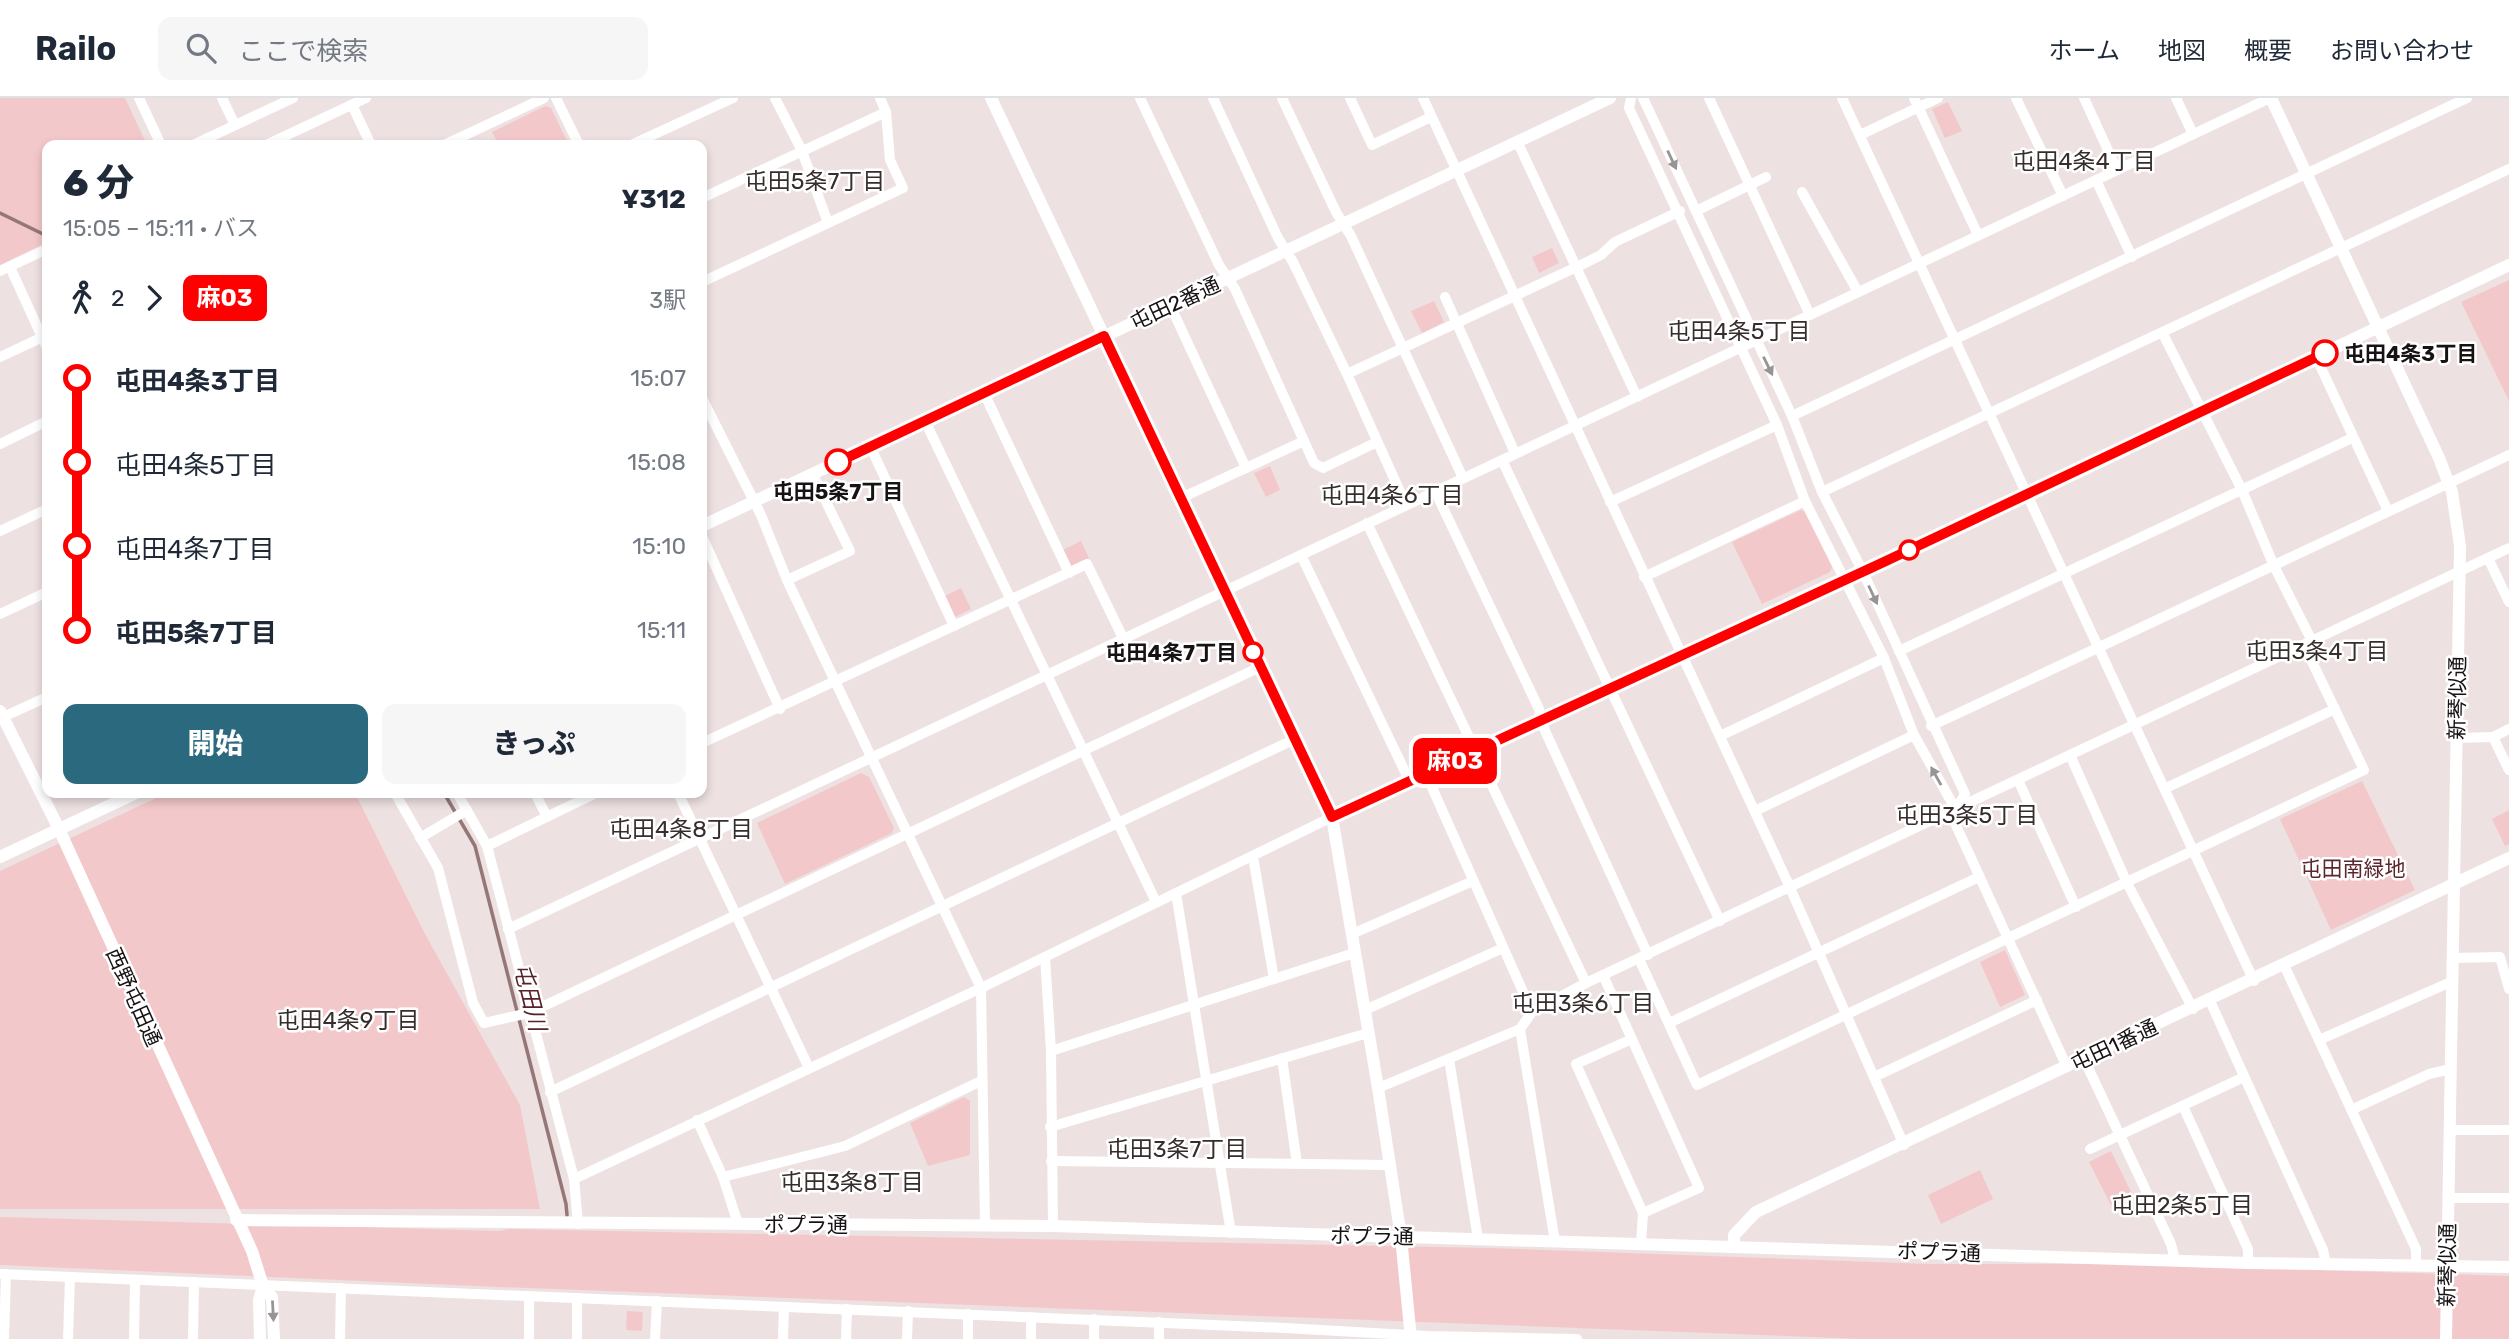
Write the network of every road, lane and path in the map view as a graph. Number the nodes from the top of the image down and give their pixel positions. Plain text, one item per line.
1 (139, 98) edge
2 (222, 98) edge
3 (293, 98) edge
4 (366, 98) edge
5 (544, 98) edge
6 (556, 98) edge
7 (733, 98) edge
8 (775, 98) edge
9 (880, 98) edge
10 (991, 98) edge
11 (1140, 98) edge
12 (1213, 98) edge
13 (1282, 98) edge
14 (1350, 98) edge
15 (1423, 98) edge
16 (1610, 98) edge
17 (1631, 98) edge
18 (1643, 98) edge
19 (1709, 98) edge
20 (1842, 98) edge
21 (1938, 98) edge
22 (2016, 98) edge
23 (2084, 98) edge
24 (2176, 98) edge
25 (2270, 98) edge
26 (2467, 98) edge
27 (1916, 103) edge
28 (352, 105) junction
29 (886, 112) junction
30 (1431, 117) junction
31 (235, 125) junction
32 (2193, 134) junction
33 (1860, 135) junction
34 (159, 140) edge
35 (204, 140) edge
36 (277, 140) edge
37 (369, 140) edge
38 (455, 140) edge
39 (577, 140) edge
40 (642, 140) edge
41 (1517, 141) junction
42 (802, 151) junction
43 (2509, 169) edge
44 (1457, 170) junction
45 (2118, 170) junction
46 (2307, 173) junction
47 (1766, 177) dead end
48 (2096, 180) junction
49 (1747, 186) junction
50 (1802, 191) dead end
51 (707, 196) edge
52 (2063, 196) junction
53 (1680, 211) junction
54 (1696, 211) junction
55 (828, 223) junction
56 (1343, 223) junction
57 (1978, 236) junction
58 (2342, 249) junction
59 (1286, 250) junction
60 (42, 251) edge
61 (2132, 257) junction
62 (1920, 264) junction
63 (2509, 265) edge
64 (1575, 268) junction
65 (5, 269) edge
66 (1228, 278) junction
67 (707, 280) edge
68 (1857, 292) junction
69 (1516, 295) junction
70 (1445, 297) dead end
71 (1170, 305) junction
72 (1810, 315) junction
73 (1457, 323) junction
74 (2379, 327) junction
75 (42, 333) edge
76 (2163, 334) junction
77 (1104, 336) junction
78 (1956, 340) junction
79 (42, 341) edge
80 (1756, 341) junction
81 (1740, 348) junction
82 (1404, 349) junction
83 (0, 357) edge
84 (2316, 357) junction
85 (1348, 374) junction
86 (984, 393) junction
87 (1637, 397) junction
88 (707, 408) edge
89 (2204, 411) junction
90 (1991, 414) junction
91 (1792, 416) junction
92 (925, 421) junction
93 (42, 423) edge
94 (1777, 425) junction
95 (1574, 426) junction
96 (2352, 438) junction
97 (1304, 441) junction
98 (1377, 442) junction
99 (0, 444) edge
100 (870, 446) junction
101 (1515, 453) junction
102 (2509, 455) edge
103 (1502, 460) junction
104 (1246, 468) junction
105 (813, 474) junction
106 (1463, 478) junction
107 (2449, 484) junction
108 (2242, 489) junction
109 (1435, 491) junction
110 (1822, 492) junction
111 (2028, 493) junction
112 (1181, 498) junction
113 (1805, 501) junction
114 (753, 502) junction
115 (1610, 502) junction
116 (1406, 505) junction
117 (42, 511) edge
118 (2388, 512) junction
119 (1367, 523) junction
120 (707, 524) edge
121 (0, 531) edge
122 (707, 547) edge
123 (2509, 548) edge
124 (1301, 555) junction
125 (2488, 558) junction
126 (2274, 566) junction
127 (2460, 570) junction
128 (1863, 572) junction
129 (1069, 573) junction
130 (2066, 573) junction
131 (1644, 576) junction
132 (1847, 579) junction
133 (788, 580) junction
134 (1224, 592) junction
135 (42, 594) edge
136 (1010, 599) junction
137 (2509, 601) edge
138 (0, 614) edge
139 (954, 626) junction
140 (1124, 640) junction
141 (2308, 643) junction
142 (2101, 648) junction
143 (1899, 651) junction
144 (1681, 655) junction
145 (1884, 658) junction
146 (1260, 667) junction
147 (1049, 675) junction
148 (838, 681) junction
149 (1610, 687) junction
150 (42, 699) edge
151 (780, 709) junction
152 (2335, 709) junction
153 (1, 714) edge
154 (1541, 722) junction
155 (2137, 724) junction
156 (1931, 726) junction
157 (2509, 729) edge
158 (1914, 735) junction
159 (1720, 736) junction
160 (2493, 737) junction
161 (2457, 738) junction
162 (1294, 739) junction
163 (707, 741) edge
164 (1084, 751) junction
165 (1477, 751) junction
166 (2070, 755) junction
167 (874, 757) junction
168 (2509, 770) edge
169 (1426, 774) junction
170 (2018, 780) junction
171 (1410, 782) junction
172 (2166, 788) junction
173 (42, 795) edge
174 (43, 798) edge
175 (125, 798) edge
176 (398, 798) edge
177 (460, 798) edge
178 (538, 798) edge
179 (586, 798) edge
180 (680, 798) edge
181 (467, 810) junction
182 (1956, 810) junction
183 (1755, 811) junction
184 (547, 817) junction
185 (1332, 817) junction
186 (1119, 823) junction
187 (59, 829) junction
188 (910, 833) junction
189 (420, 838) junction
190 (699, 838) junction
191 (487, 846) junction
192 (2195, 852) junction
193 (0, 857) edge
194 (1253, 857) junction
195 (2509, 858) edge
196 (1979, 877) junction
197 (1473, 881) junction
198 (2127, 883) junction
199 (2454, 886) junction
200 (1790, 887) junction
201 (1176, 893) junction
202 (1156, 902) junction
203 (945, 907) junction
204 (2076, 907) junction
205 (735, 914) junction
206 (1720, 921) junction
207 (508, 929) junction
208 (1352, 934) junction
209 (2008, 939) junction
210 (1503, 948) junction
211 (1819, 952) junction
212 (1354, 953) junction
213 (1045, 957) junction
214 (1643, 957) junction
215 (2453, 958) junction
216 (2284, 965) junction
217 (1602, 975) junction
218 (1274, 979) junction
219 (2254, 981) junction
220 (2453, 981) junction
221 (1586, 983) junction
222 (771, 988) junction
223 (981, 988) junction
224 (2509, 989) edge
225 (2037, 1000) junction
226 (2210, 1001) junction
227 (1195, 1004) junction
228 (2193, 1009) junction
229 (1365, 1010) junction
230 (1532, 1012) junction
231 (529, 1013) junction
232 (1846, 1015) junction
233 (1669, 1023) junction
234 (1520, 1029) junction
235 (1368, 1032) junction
236 (1632, 1039) junction
237 (2319, 1040) junction
238 (1051, 1051) junction
239 (1282, 1058) junction
240 (1449, 1059) junction
241 (2084, 1059) junction
242 (2067, 1067) junction
243 (809, 1068) junction
244 (2451, 1069) junction
245 (1874, 1077) junction
246 (2244, 1077) junction
247 (981, 1081) junction
248 (1206, 1082) junction
249 (1378, 1088) junction
250 (550, 1092) junction
251 (2183, 1106) junction
252 (2351, 1110) junction
253 (697, 1120) junction
254 (1050, 1127) junction
255 (2450, 1130) junction
256 (2509, 1130) edge
257 (2122, 1135) junction
258 (1904, 1144) junction
259 (2090, 1149) dead end
260 (1051, 1161) junction
261 (1220, 1163) junction
262 (1297, 1164) junction
263 (1390, 1165) junction
264 (723, 1177) junction
265 (574, 1179) junction
266 (2448, 1198) junction
267 (2509, 1198) edge
268 (1643, 1213) junction
269 (236, 1220) junction
270 (578, 1224) junction
271 (738, 1224) junction
272 (985, 1225) junction
273 (1053, 1226) junction
274 (1231, 1233) junction
275 (1401, 1237) junction
276 (1478, 1239) junction
277 (1555, 1241) junction
278 (1641, 1244) junction
279 (1734, 1245) junction
280 (2175, 1260) junction
281 (2248, 1263) junction
282 (2326, 1264) junction
283 (2416, 1265) junction
284 (2447, 1266) junction
285 (2509, 1267) edge
286 (3, 1274) edge
287 (70, 1277) junction
288 (135, 1280) junction
289 (194, 1282) junction
290 (264, 1286) junction
291 (341, 1288) junction
292 (529, 1297) junction
293 (577, 1298) junction
294 (657, 1301) junction
295 (784, 1307) junction
296 (847, 1309) junction
297 (908, 1311) junction
298 (968, 1314) junction
299 (1031, 1317) junction
300 (1094, 1320) junction
301 (1159, 1322) junction
302 (1285, 1333) edge
303 (1411, 1336) edge
304 (1552, 1338) edge
305 (4, 1339) edge
306 (68, 1339) edge
307 (134, 1339) edge
308 (193, 1339) edge
309 (260, 1339) edge
310 (274, 1339) edge
311 (340, 1339) edge
312 (528, 1339) edge
313 (577, 1339) edge
314 (655, 1339) edge
315 (783, 1339) edge
316 (846, 1339) edge
317 (907, 1339) edge
318 (968, 1339) edge
319 (1031, 1339) edge
320 (1094, 1339) edge
321 (1159, 1339) edge
322 (1577, 1339) edge
323 (2446, 1339) edge

1 - 34 street
2 - 31 street
3 - 31 street
4 - 28 street
5 - 38 street
6 - 39 street
7 - 40 street
8 - 42 street
9 - 29 street
10 - 77 street
11 - 66 street
12 - 59 street
13 - 56 street
14 - 30 street
15 - 30 street
16 - 41 street, 屯田2番通
17 - 53 street
18 -> 54 street
19 - 49 street
20 - 33 street
21 - 27 street
22 - 52 street
23 - 45 street
24 - 32 street
25 - 32 street
25 - 46 street, 新琴似通
26 - 46 street
27 - 33 street
27 - 57 street
28 - 36 street
28 - 37 street
29 - 42 street
29 - 55 street
30 - 44 street
31 - 35 street
32 - 45 street
33 - 62 street
41 - 44 street, 屯田2番通
41 - 64 street
42 - 51 street
42 - 55 street
43 - 58 street
44 - 56 street, 屯田2番通
44 - 69 street
45 - 48 street
46 - 58 street, 新琴似通
46 - 61 street
47 - 49 street
48 - 52 street
48 - 61 street
49 - 54 street
49 - 72 street
50 - 68 street
52 - 57 street
53 - 64 street
53 - 81 street
54 - 80 street
55 - 67 street
56 - 59 street, 屯田2番通
56 - 82 street
57 - 62 street
58 - 74 street, 新琴似通
58 - 76 street
59 - 66 street, 屯田2番通
59 - 85 street
60 - 65 street
61 - 78 street
62 - 68 street
62 - 78 street
63 - 74 street
64 - 69 street
64 - 87 street
65 - 75 street
66 - 71 street, 屯田2番通
66 - 97 street
68 - 72 street
69 - 73 street
69 - 95 street
70 - 73 street
71 - 77 street, 屯田2番通
71 - 104 street
72 - 80 street
73 - 82 street
73 - 101 street
74 - 84 street
74 - 107 street, 新琴似通
76 - 89 street
76 - 90 street
77 - 86 street, 屯田2番通
77 - 112 street
78 - 90 street
78 - 91 street
79 - 83 street
80 - 81 street
80 -> 91 street
81 - 87 street
81 - 94 street
82 - 85 street
82 - 106 street
84 - 89 street
84 - 96 street
85 - 98 street
86 - 92 street, 屯田2番通
86 - 129 street
87 - 95 street
88 - 114 street
89 - 108 street
89 - 111 street
90 - 110 street
90 - 111 street
91 - 110 street
92 - 100 street, 屯田2番通
92 - 136 street
93 - 99 street
94 - 113 street
94 - 115 street
95 - 101 street
95 - 115 street
96 - 108 street
96 - 118 street
97 - 98 street
97 - 104 street
98 - 116 street
100 - 105 street, 屯田2番通
100 - 139 street
101 - 103 street
102 - 107 street
103 - 106 street
103 - 149 street
104 - 112 street
105 - 114 street, 屯田2番通
105 - 133 street
106 - 109 street
107 - 118 street
107 - 127 street, 新琴似通
108 - 126 street
108 - 130 street
109 - 116 street
109 - 154 street
110 - 128 street
111 - 128 street
111 - 130 street
112 - 134 street
113 - 131 street
113 - 132 street
114 - 120 street, 屯田2番通
114 - 133 street
115 - 131 street
116 - 119 street
117 - 121 street
118 - 126 street
119 - 124 street
119 - 165 street
122 - 151 street
123 - 125 street
124 - 134 street
124 - 171 street
125 - 127 street
125 - 137 street
126 - 141 street
126 - 142 street
127 - 141 street
127 - 161 street, 新琴似通
128 - 132 street
128 -> 143 street
129 - 136 street
129 - 140 street
130 - 142 street
130 - 143 street
131 - 144 street
132 - 144 street
132 - 145 street
133 - 148 street
134 - 140 street
134 - 146 street
135 - 138 street
136 - 139 street
136 - 147 street
139 - 148 street
140 - 147 street
141 - 152 street
141 - 155 street
142 - 155 street
142 - 156 street
143 - 156 street
144 - 149 street
144 - 159 street
145 - 158 street
145 - 159 street
146 - 162 street
146 - 164 street
147 - 164 street
147 - 167 street
148 - 151 street
148 - 167 street
149 - 154 street
149 - 206 street
150 - 153 street
151 - 163 street
152 - 172 street
152 - 192 street
153 - 173 street, 西野屯田通
154 - 165 street
154 - 214 street
155 - 166 street
155 - 172 street
156 - 182 street
157 - 160 street
182 -> 158 street
158 - 183 street
159 - 183 street
160 - 161 street
160 - 168 street
161 - 199 street, 新琴似通
162 - 185 street
162 - 186 street
164 - 186 street
164 - 188 street
165 - 169 street
165 - 221 street
166 - 170 street
166 - 198 street
167 - 188 street
167 - 190 street
169 - 171 street
169 - 197 street
170 - 182 street
170 - 204 street
171 - 185 street
172 - 192 street
174 - 187 street, 西野屯田通
175 - 187 street
176 - 189 street
177 - 181 street
178 - 184 street
179 - 184 street
180 - 190 street
181 - 189 street
181 - 191 street
182 - 196 street
182 - 200 street
183 - 200 street
184 - 191 street
185 - 194 street
185 - 208 street
186 - 202 street
186 - 203 street
187 - 193 street
187 - 269 street, 西野屯田通
188 - 203 street
188 - 205 street
189 - 231 street
190 - 205 street
190 - 207 street
191 - 207 street
192 - 198 street
192 - 219 street
194 - 201 street
194 - 218 street
195 - 199 street, 屯田1番通
196 - 209 street
196 - 211 street
197 - 208 street
197 - 210 street
198 - 204 street
198 - 228 street
199 - 215 street, 新琴似通
199 - 216 street, 屯田1番通
200 - 206 street
200 - 211 street
201 - 202 street
201 - 227 street
202 - 213 street
203 - 222 street
203 - 223 street
204 - 209 street
205 - 222 street
205 - 231 street
206 - 214 street
207 - 231 street
208 - 212 street
209 - 225 street
209 - 232 street
210 - 229 street
210 - 230 street
211 - 232 street
211 - 233 street
212 - 218 street
212 - 229 street
213 - 223 street
213 - 238 street
214 - 217 street
214 - 233 street
215 - 220 street, 新琴似通
215 - 224 street
216 - 219 street, 屯田1番通
216 - 237 street
217 - 221 street
217 - 236 street
218 - 227 street
219 - 226 street, 屯田1番通
220 - 237 street
220 - 244 street, 新琴似通
221 - 230 street
222 - 243 street
222 - 250 street
223 - 243 street
223 - 247 street
225 - 242 street
225 - 245 street
226 - 228 street, 屯田1番通
226 - 246 street
227 - 238 street
227 - 248 street
228 - 241 street, 屯田1番通
229 - 235 street
230 - 234 street
231 - 250 street
232 - 233 street
232 - 245 street
234 - 240 street
234 - 277 street
235 - 239 street
235 - 249 street
236 - 268 street
236 - 268 street
237 - 252 street
238 - 254 street
239 - 248 street
239 - 262 street
240 - 249 street
240 - 276 street
241 - 242 street, 屯田1番通
241 - 257 street
242 - 258 street, 屯田1番通
243 - 253 street
244 - 252 street
244 - 255 street, 新琴似通
245 - 258 street
246 - 251 street
246 - 282 street
247 - 264 street
247 - 272 street
248 - 254 street
248 - 261 street
249 - 263 street
250 - 265 street
251 - 257 street
251 - 281 street
252 - 283 street
253 - 264 street
253 - 265 street
254 - 260 street
255 - 256 street
255 - 266 street, 新琴似通
257 - 259 street
257 - 280 street
258 - 279 street, 屯田1番通
260 - 261 street
260 - 273 street
261 - 262 street
261 - 274 street
262 - 263 street
263 - 275 street
264 - 271 street
265 - 270 street
266 - 267 street
266 - 284 street, 新琴似通
268 - 278 street
269 - 270 street, ポプラ通
269 - 290 street, 西野屯田通
270 - 271 street, ポプラ通
271 - 272 street, ポプラ通
272 - 273 street, ポプラ通
273 - 274 street, ポプラ通
274 - 275 street, ポプラ通
275 - 276 street, ポプラ通
275 - 303 street
276 - 277 street, ポプラ通
277 - 278 street, ポプラ通
278 - 279 street, ポプラ通
279 - 280 street, ポプラ通
280 - 281 street, ポプラ通
281 - 282 street, ポプラ通
282 - 283 street, ポプラ通
283 - 284 street, ポプラ通
284 - 285 street, ポプラ通
284 - 323 street, 新琴似通
286 - 287 street
286 - 305 street
287 - 288 street
287 - 306 street
288 - 289 street
288 - 307 street
289 - 290 street
289 - 308 street
290 - 291 street
290 - 309 street, 西野屯田通
290 -> 310 street, 西野屯田通
291 - 292 street
291 - 311 street
292 - 293 street
292 - 312 street
293 - 294 street
293 - 313 street
294 - 295 street
294 - 314 street
295 - 296 street
295 - 315 street
296 - 297 street
296 - 316 street
297 - 298 street
297 - 317 street
298 - 299 street
298 - 318 street
299 - 300 street
299 - 319 street
300 - 301 street
300 - 320 street
301 - 302 street
301 - 321 street
302 - 303 street
303 - 304 street
304 - 322 street

